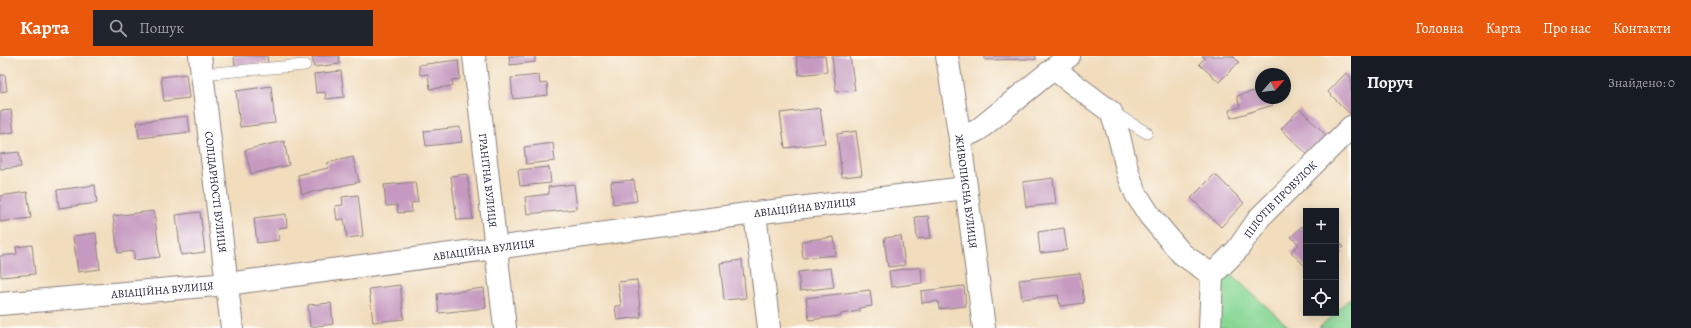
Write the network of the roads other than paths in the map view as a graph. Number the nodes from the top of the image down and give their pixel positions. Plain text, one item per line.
1 (474, 56) edge
2 (947, 56) edge
3 (1062, 63) edge
4 (201, 65) edge
5 (305, 65) dead end
6 (1111, 112) junction
7 (1351, 127) edge
8 (1147, 133) dead end
9 (960, 139) junction
10 (966, 188) junction
11 (755, 213) junction
12 (496, 248) junction
13 (1212, 275) junction
14 (227, 284) junction
15 (0, 304) edge
16 (232, 328) edge
17 (505, 328) edge
18 (770, 328) edge
19 (984, 328) edge
20 (1210, 328) edge

1 - 12 street, ГРАНІТНА ВУЛИЦЯ
2 - 9 street, ЖИВОПИСНА ВУЛИЦЯ
3 - 6 street
3 - 9 street
4 - 5 lane
4 - 14 street, СОЛІДАРНОСТІ ВУЛИЦЯ
6 - 8 lane
6 - 13 street
7 - 13 street, ПІЛОТІВ ПРОВУЛОК
9 - 10 street, ЖИВОПИСНА ВУЛИЦЯ
10 - 11 street, АВІАЦІЙНА ВУЛИЦЯ
10 - 19 street, ЖИВОПИСНА ВУЛИЦЯ
11 - 12 street, АВІАЦІЙНА ВУЛИЦЯ
11 - 18 street
12 - 14 street, АВІАЦІЙНА ВУЛИЦЯ
12 - 17 street, ГРАНІТНА ВУЛИЦЯ
13 - 20 street
14 - 15 street, АВІАЦІЙНА ВУЛИЦЯ
14 - 16 street, СОЛІДАРНОСТІ ВУЛИЦЯ

